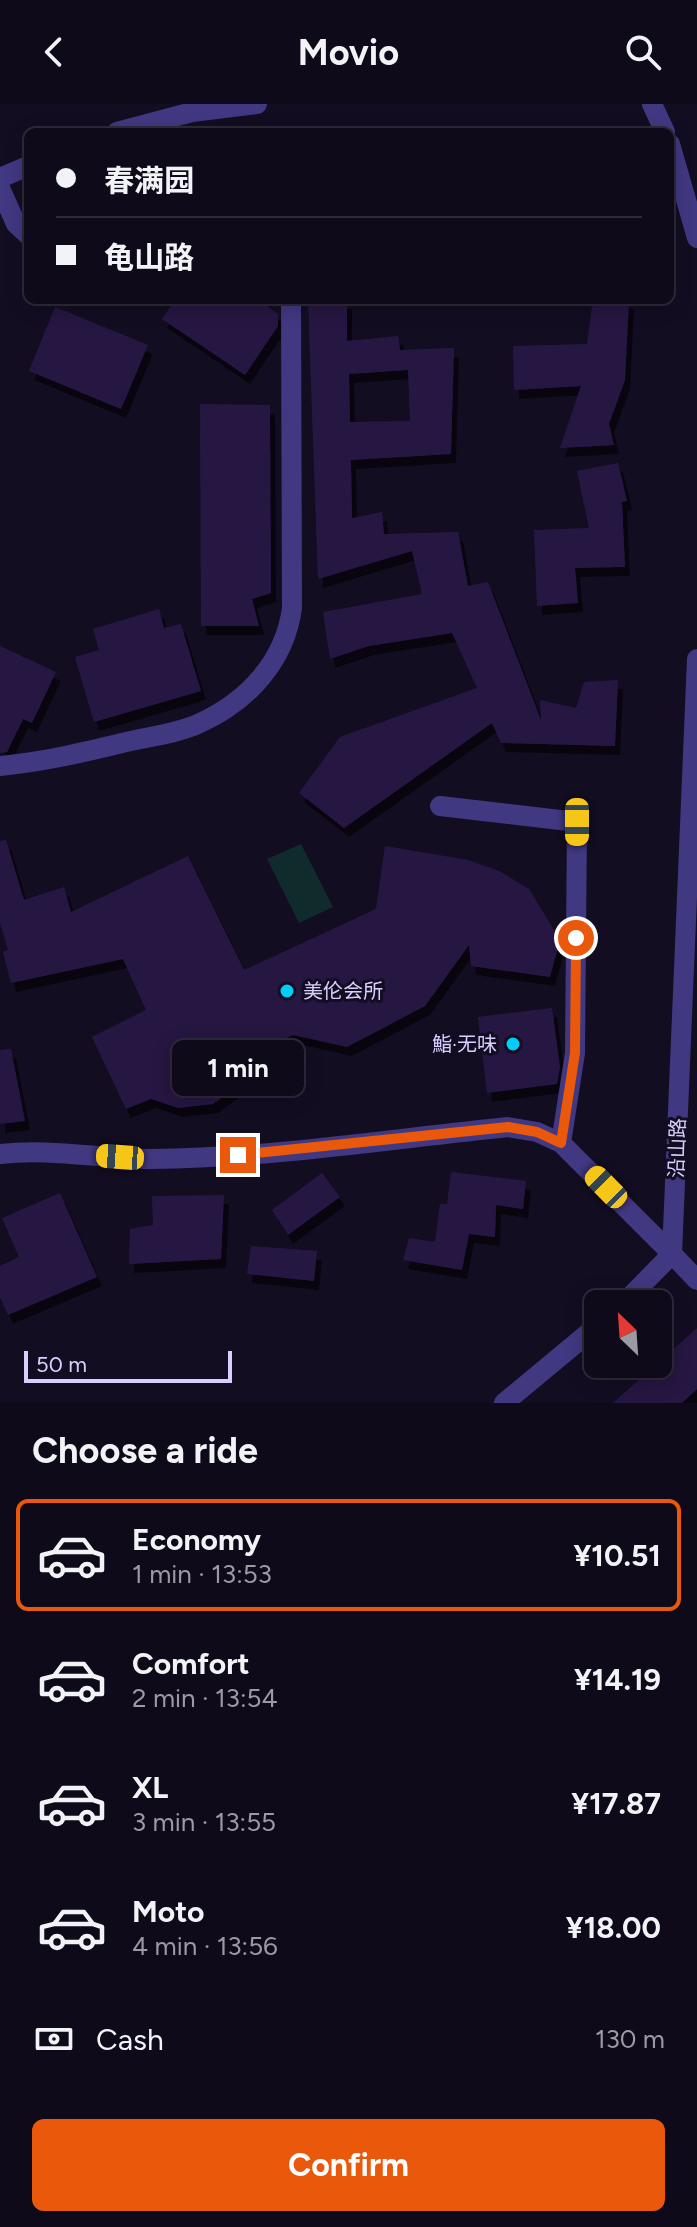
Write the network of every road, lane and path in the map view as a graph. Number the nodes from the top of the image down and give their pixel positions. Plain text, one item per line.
1 (257, 104) edge
2 (652, 104) edge
3 (132, 128) edge
4 (663, 128) edge
5 (674, 158) edge
6 (24, 168) edge
7 (0, 178) edge
8 (0, 188) edge
9 (24, 231) edge
10 (697, 238) edge
11 (291, 304) edge
12 (697, 659) edge
13 (0, 766) edge
14 (440, 806) dead end
15 (561, 1143) junction
16 (0, 1154) edge
17 (672, 1254) junction
18 (697, 1280) edge
19 (637, 1290) edge
20 (584, 1337) edge
21 (504, 1403) edge

1 - 3 street
2 - 4 street
5 - 10 street
6 - 7 street
8 - 9 street
11 - 13 street
12 - 17 street, 沿山路
14 - 15 street
15 - 16 street
15 - 17 street
17 - 18 street
17 - 19 street
20 - 21 street

